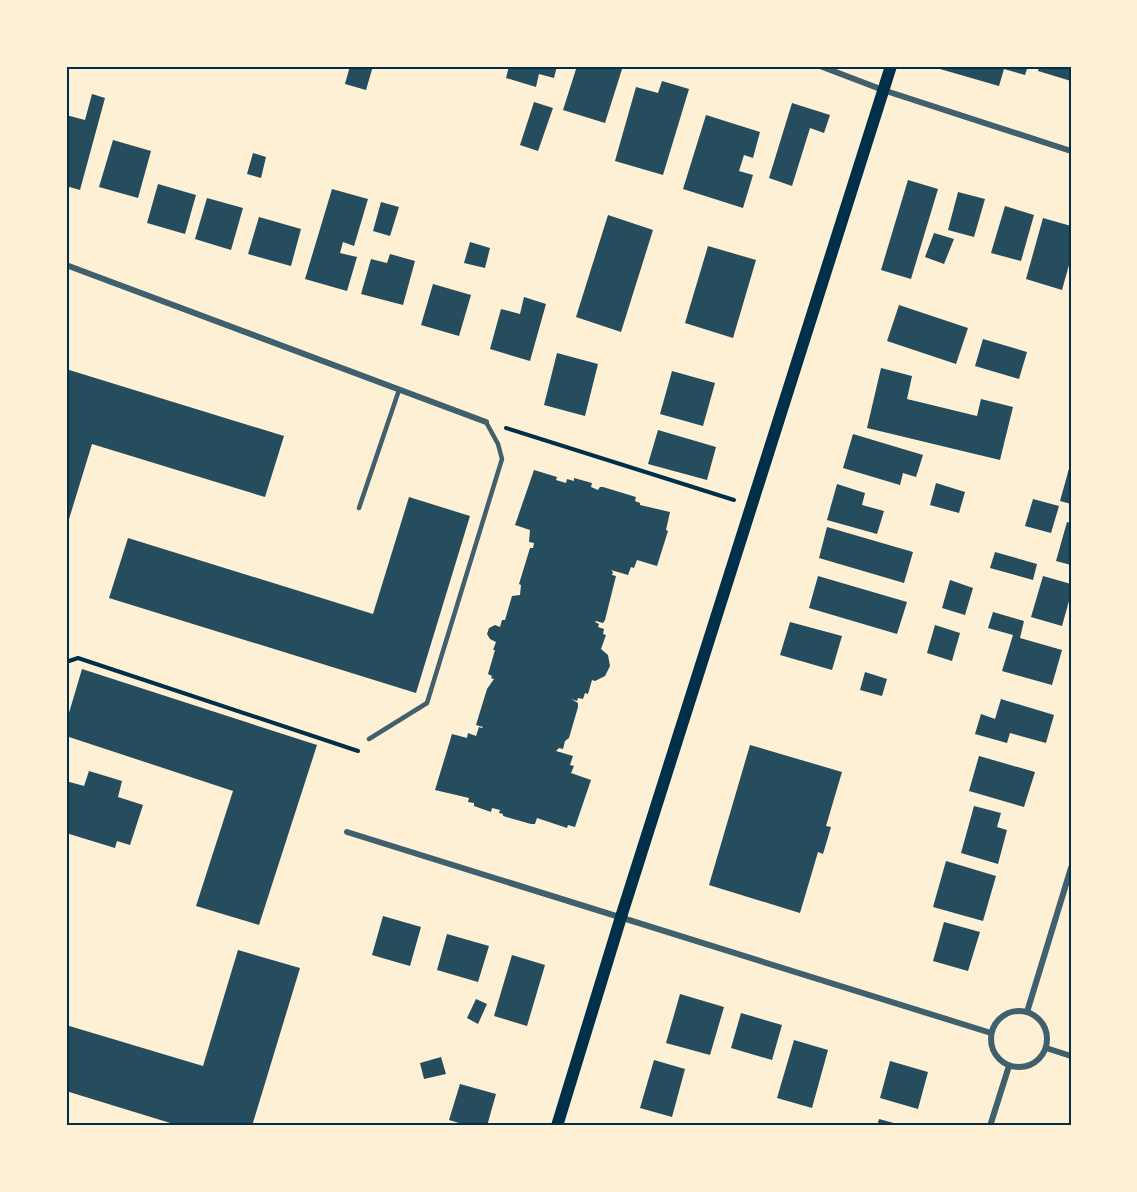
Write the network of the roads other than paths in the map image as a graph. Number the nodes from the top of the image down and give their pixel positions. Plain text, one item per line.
1 (820, 66) edge
2 (891, 66) edge
3 (883, 90) junction
4 (1071, 151) edge
5 (66, 265) edge
6 (399, 390) junction
7 (486, 422) joint
8 (358, 508) dead end
9 (369, 739) dead end
10 (347, 832) dead end
11 (1071, 868) edge
12 (621, 917) junction
13 (1027, 1012) junction
14 (991, 1033) junction
15 (1046, 1048) junction
16 (1071, 1056) edge
17 (1009, 1066) junction
18 (557, 1126) edge
19 (990, 1126) edge

1 - 3 street
2 - 3 main road
3 - 4 street
3 - 12 main road
5 - 6 street
6 - 7 street
6 - 8 lane
7 - 9 lane
10 - 12 street
11 - 13 street
12 - 14 street
12 - 18 main road
13 - 14 street
13 - 15 street
14 - 17 street
15 - 16 street
15 - 17 street
17 - 19 street

